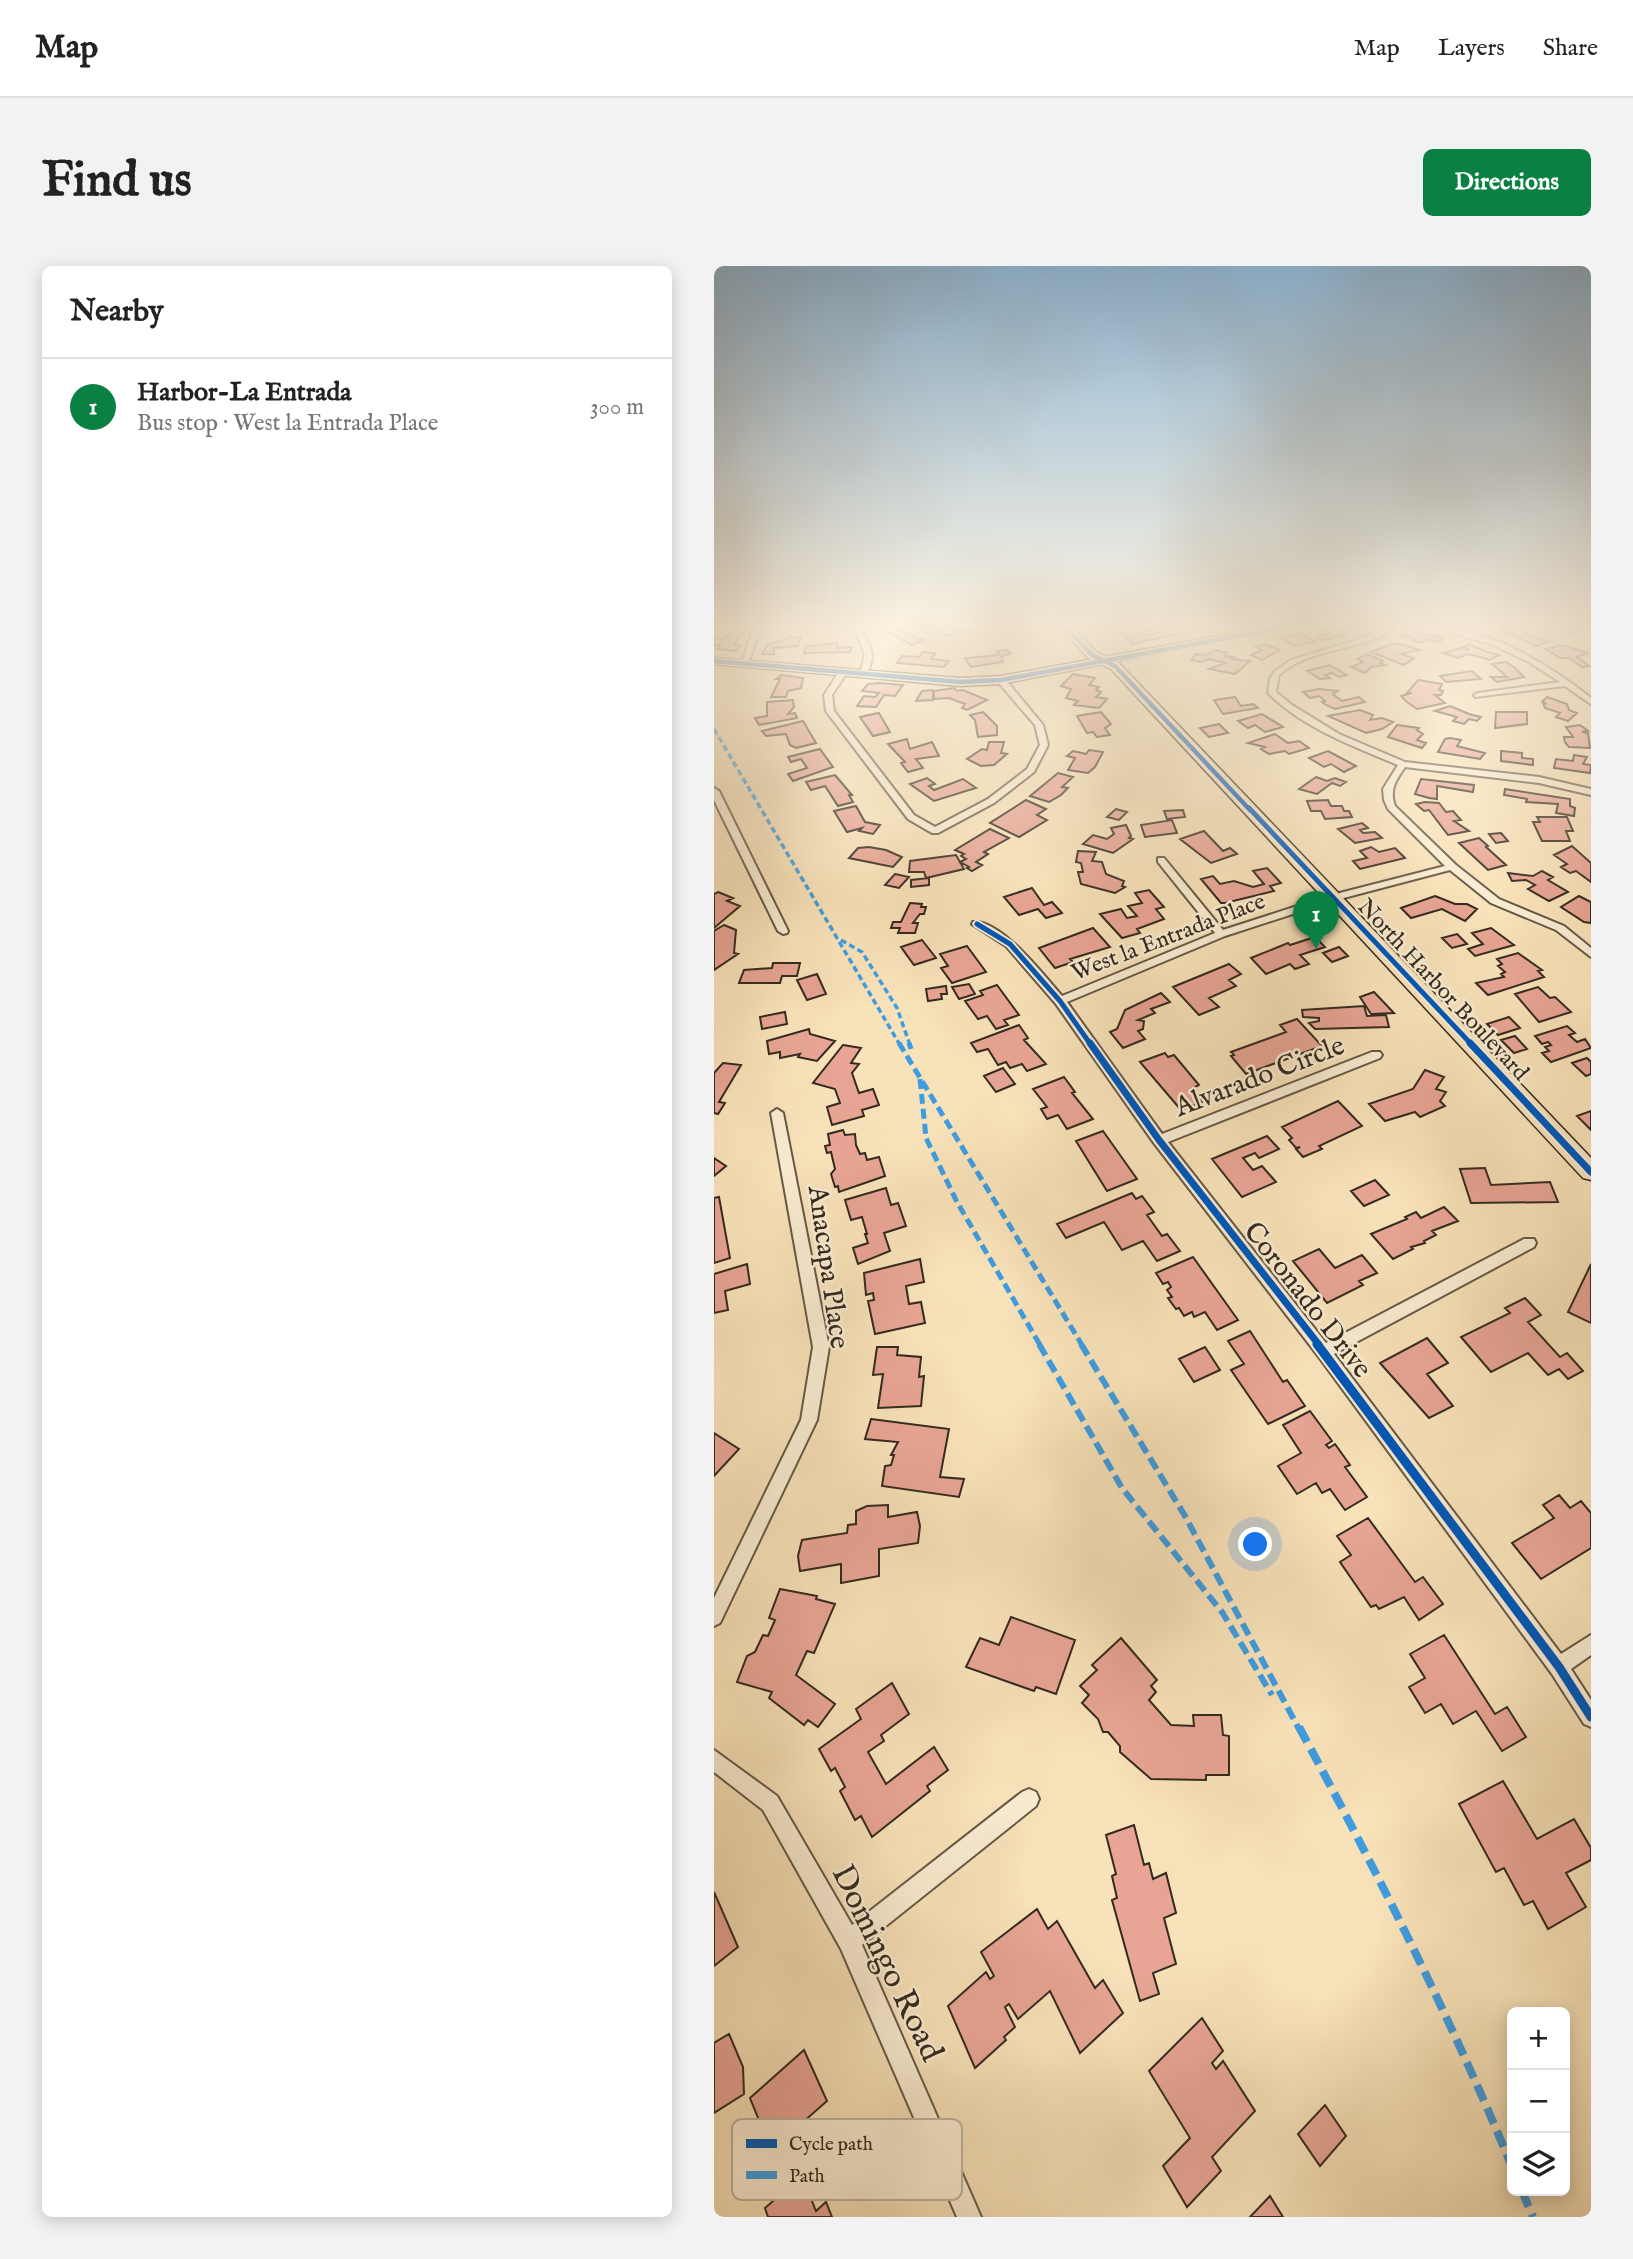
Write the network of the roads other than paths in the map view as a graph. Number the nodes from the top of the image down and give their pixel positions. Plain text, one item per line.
1 (834, 716) edge
2 (1031, 716) edge
3 (1161, 716) edge
4 (1304, 716) edge
5 (1404, 764) junction
6 (714, 791) edge
7 (1591, 792) edge
8 (1161, 860) dead end
9 (1452, 867) junction
10 (1332, 898) junction
11 (977, 923) dead end
12 (783, 931) dead end
13 (1222, 934) junction
14 (1591, 954) edge
15 (1060, 1001) junction
16 (1376, 1055) dead end
17 (777, 1113) dead end
18 (1159, 1140) junction
19 (1591, 1172) edge
20 (1529, 1243) dead end
21 (1324, 1352) junction
22 (714, 1617) edge
23 (1591, 1644) edge
24 (1559, 1667) junction
25 (1591, 1717) edge
26 (714, 1760) edge
27 (1029, 1799) dead end
28 (849, 1941) junction
29 (926, 2119) edge
30 (962, 2200) edge
31 (969, 2217) edge

1 - 2 street
3 - 10 main road, North Harbor Boulevard
4 - 5 street
5 - 7 street
5 - 9 street
6 - 12 street
8 - 13 street
9 - 10 street, West la Entrada Place
9 - 14 street
10 - 13 street, West la Entrada Place
10 - 19 main road, North Harbor Boulevard
11 - 15 street, Coronado Drive
13 - 15 street, West la Entrada Place
15 - 18 street, Coronado Drive
16 - 18 street, Alvarado Circle
17 - 22 street, Anacapa Place
18 - 21 street, Coronado Drive
20 - 21 street
21 - 24 street, Coronado Drive
23 - 24 street
24 - 25 street, Coronado Drive
26 - 28 street, Domingo Road
27 - 28 street
28 - 29 street, Domingo Road
30 - 31 street, Domingo Road

